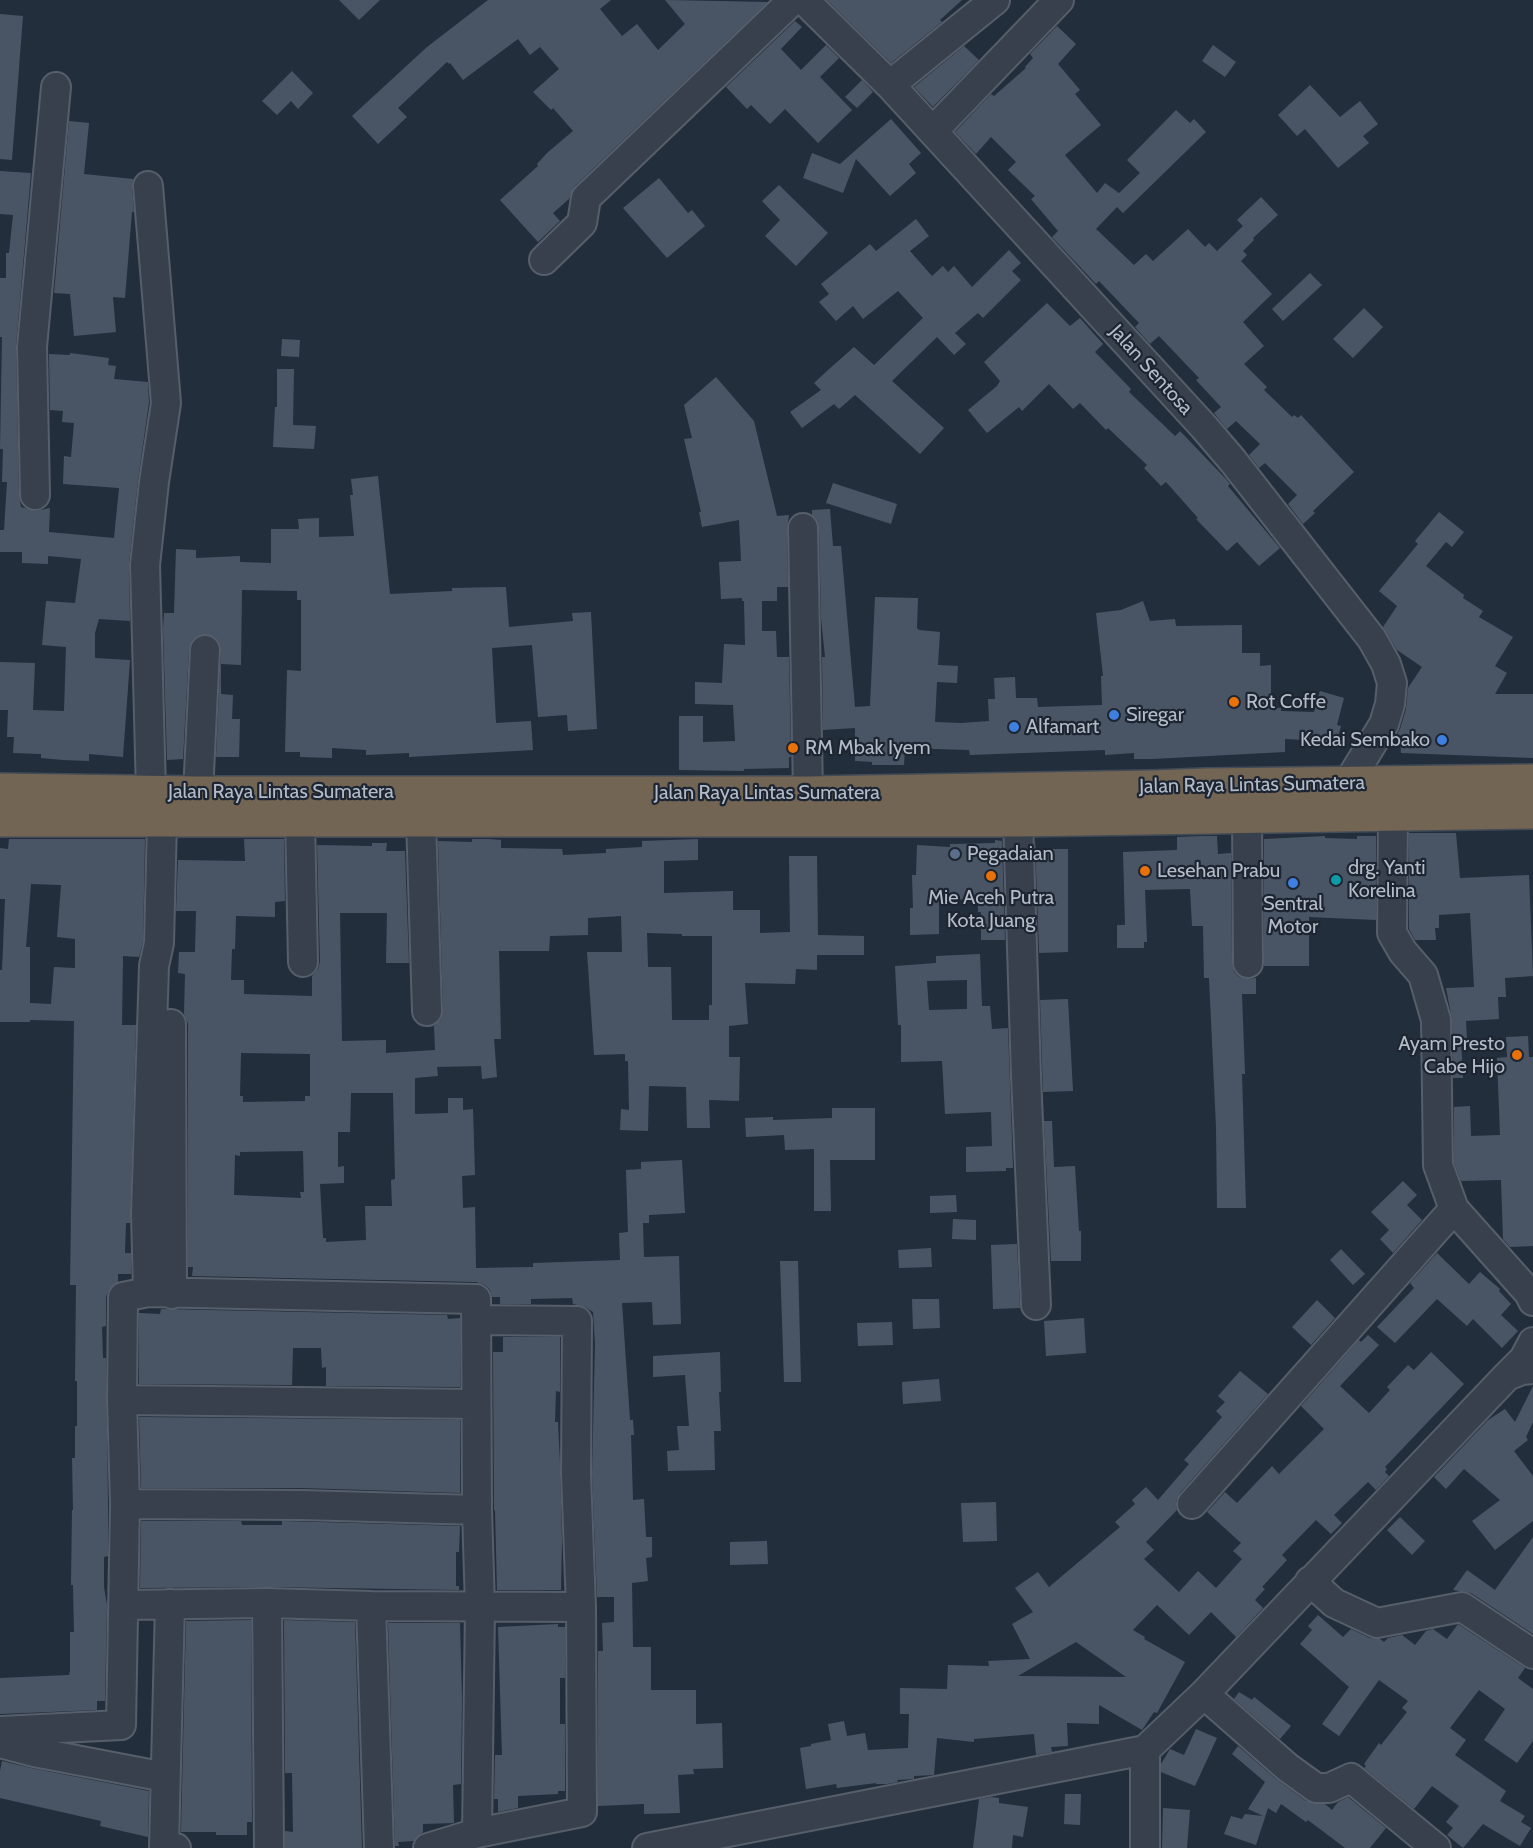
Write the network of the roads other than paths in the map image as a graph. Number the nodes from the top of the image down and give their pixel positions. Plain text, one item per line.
1 (793, 0) edge
2 (804, 0) edge
3 (995, 0) edge
4 (1059, 0) edge
5 (890, 85) junction
6 (56, 87) dead end
7 (933, 132) junction
8 (148, 186) dead end
9 (544, 260) dead end
10 (35, 495) dead end
11 (802, 528) dead end
12 (205, 650) dead end
13 (1533, 781) edge
14 (1348, 783) junction
15 (0, 790) edge
16 (198, 793) junction
17 (808, 794) junction
18 (157, 806) junction
19 (1533, 812) edge
20 (1393, 814) junction
21 (1247, 816) junction
22 (1334, 816) junction
23 (300, 819) junction
24 (421, 819) junction
25 (0, 820) edge
26 (1018, 820) junction
27 (303, 962) dead end
28 (1248, 963) dead end
29 (427, 1011) dead end
30 (1454, 1209) junction
31 (160, 1293) junction
32 (1533, 1301) edge
33 (1036, 1305) dead end
34 (477, 1320) junction
35 (1533, 1342) edge
36 (1520, 1372) edge
37 (122, 1400) junction
38 (477, 1404) junction
39 (125, 1504) junction
40 (1192, 1504) dead end
41 (477, 1510) junction
42 (1310, 1581) junction
43 (267, 1603) junction
44 (170, 1604) junction
45 (124, 1605) junction
46 (371, 1606) junction
47 (480, 1607) junction
48 (581, 1607) junction
49 (1533, 1654) edge
50 (1204, 1694) junction
51 (0, 1731) edge
52 (0, 1743) edge
53 (1145, 1750) junction
54 (165, 1778) junction
55 (477, 1833) junction
56 (176, 1848) edge
57 (268, 1848) edge
58 (379, 1848) edge
59 (428, 1848) edge
60 (647, 1848) edge
61 (1145, 1848) edge
62 (1436, 1848) edge

1 - 9 street
2 - 5 street, Jalan Sentosa
3 - 5 street
4 - 7 street
5 - 7 street, Jalan Sentosa
6 - 10 street
7 - 14 street, Jalan Sentosa
8 - 18 street
11 - 17 street
12 - 16 street
13 - 14 highway, Jalan Raya Lintas Sumatera
14 - 17 highway, Jalan Raya Lintas Sumatera
14 - 22 street, Jalan Sentosa
15 - 18 highway, Jalan Raya Lintas Sumatera
16 - 17 highway, Jalan Raya Lintas Sumatera
16 - 18 highway, Jalan Raya Lintas Sumatera
18 - 23 highway, Jalan Raya Lintas Sumatera
18 - 25 highway, Jalan Raya Lintas Sumatera
18 - 31 street
19 - 20 highway, Jalan Raya Lintas Sumatera
20 - 22 highway, Jalan Raya Lintas Sumatera
20 - 30 street
21 - 22 highway, Jalan Raya Lintas Sumatera
21 - 26 highway, Jalan Raya Lintas Sumatera
21 - 28 street
23 - 24 highway, Jalan Raya Lintas Sumatera
23 - 27 street
24 - 26 highway, Jalan Raya Lintas Sumatera
24 - 29 street
26 - 33 street
30 - 32 street
30 - 40 street
31 - 34 street
31 - 37 street
34 - 38 street
34 - 48 street
35 - 36 street
36 - 42 street
37 - 38 street
37 - 39 street
38 - 41 street
39 - 41 street
39 - 45 street
41 - 47 street
42 - 49 street
42 - 50 street
43 - 44 street
43 - 46 street
43 - 57 street
44 - 45 street
44 - 54 street
45 - 51 street
46 - 47 street
46 - 58 street
47 - 48 street
47 - 55 street
48 - 55 street
50 - 53 street
50 - 62 street
52 - 54 street
53 - 60 street
53 - 61 street
54 - 56 street
55 - 59 street

